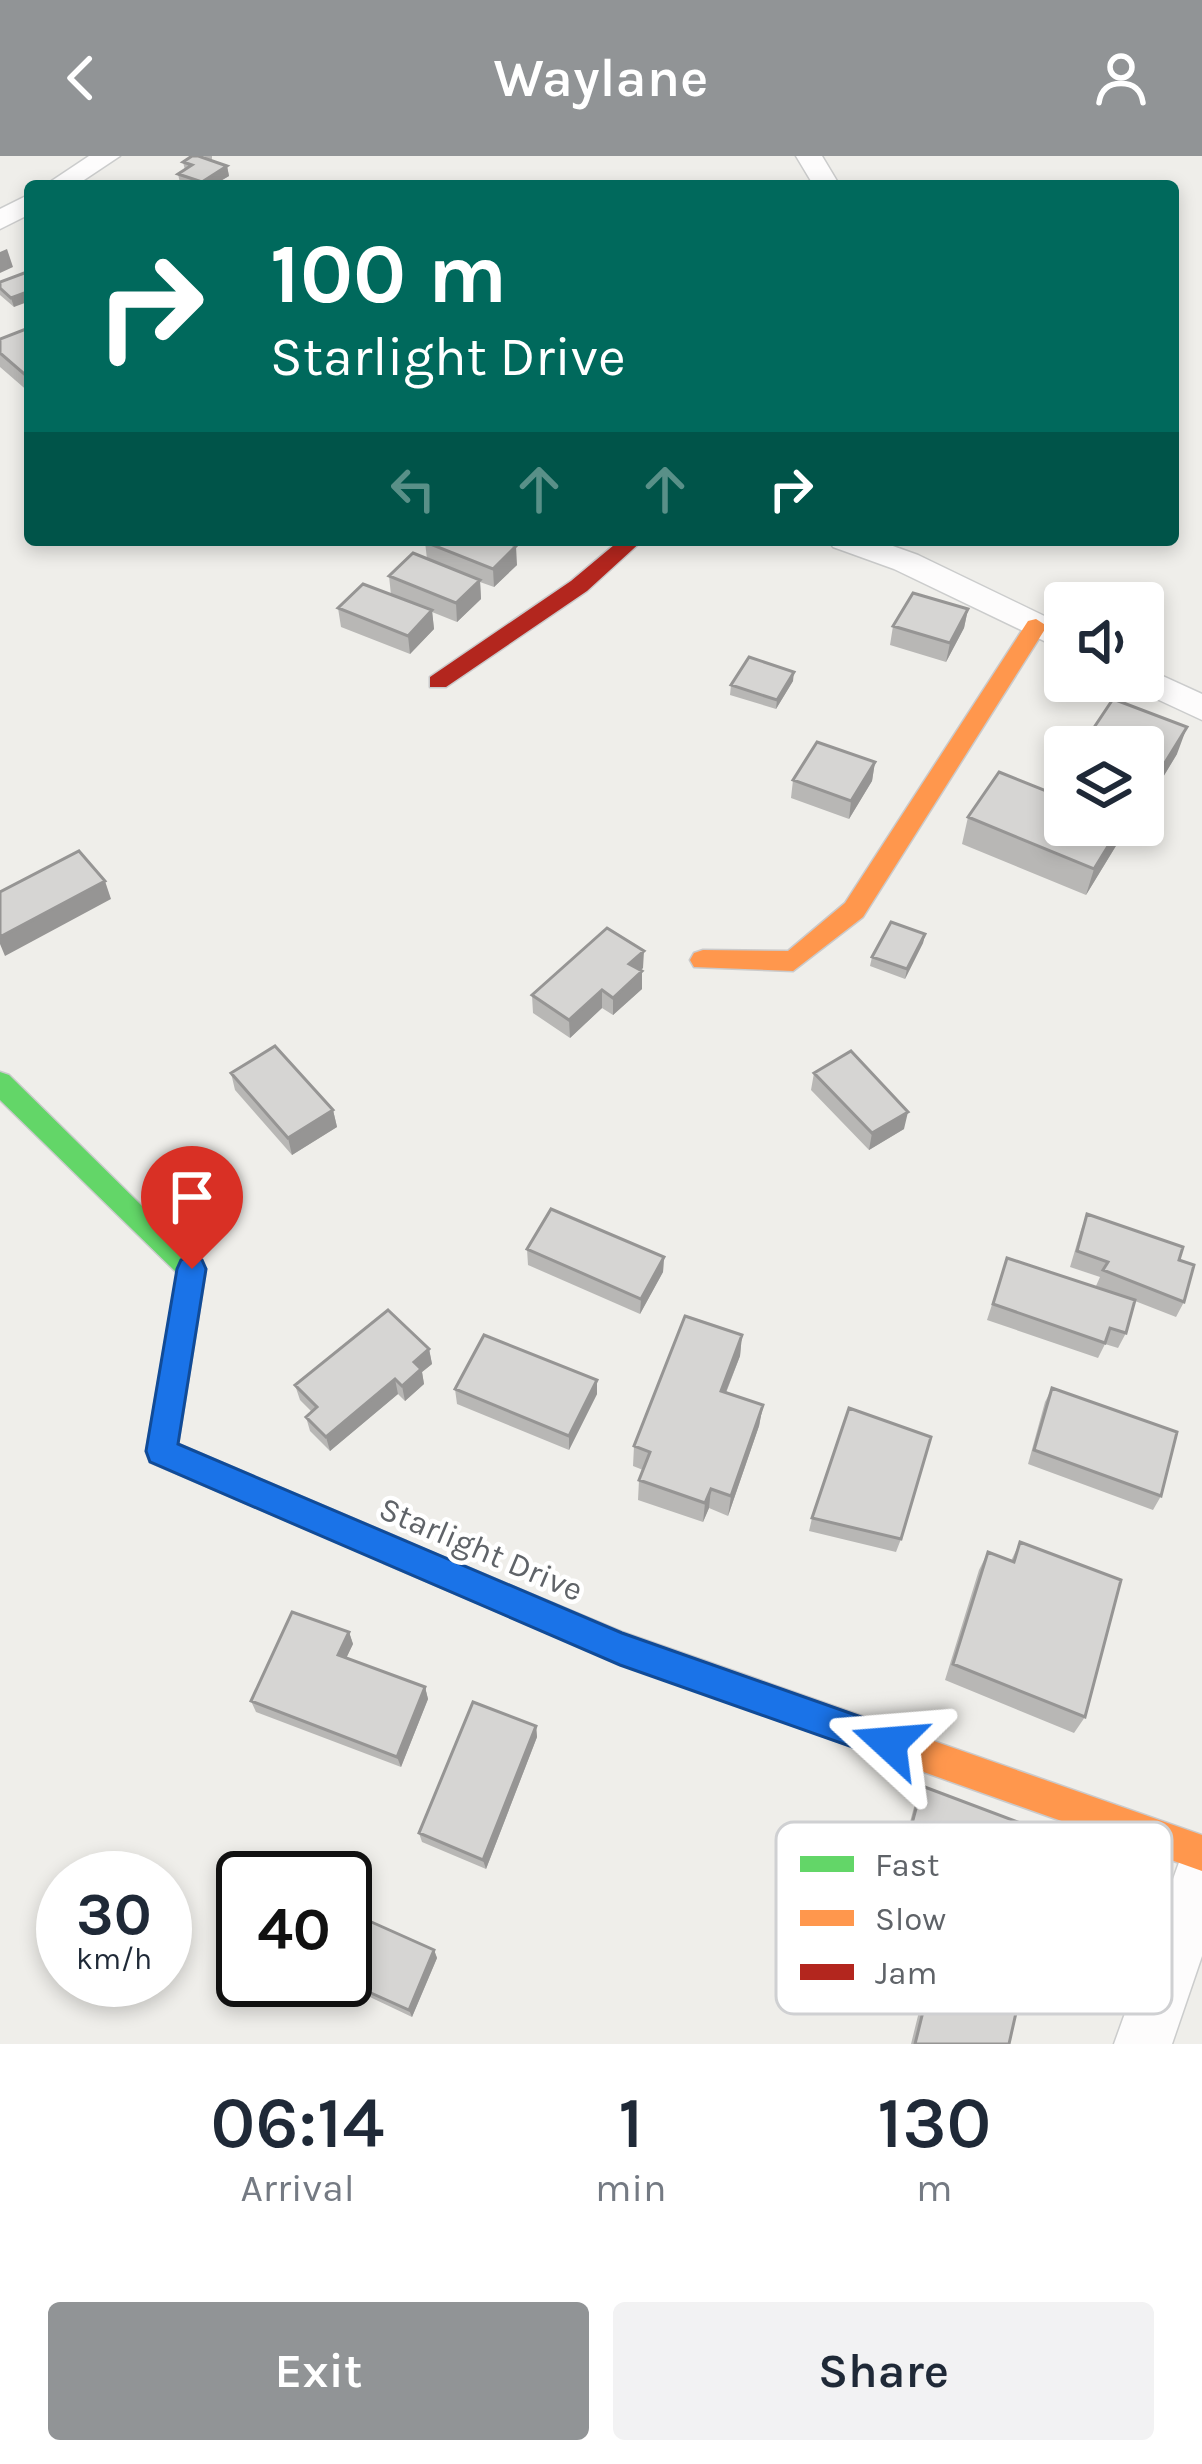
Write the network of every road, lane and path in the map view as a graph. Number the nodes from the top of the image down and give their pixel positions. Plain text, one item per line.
1 (106, 156) edge
2 (67, 180) edge
3 (626, 546) edge
4 (861, 546) edge
5 (1044, 630) edge
6 (1044, 641) edge
7 (438, 682) dead end
8 (1164, 689) edge
9 (1202, 708) edge
10 (703, 959) dead end
11 (0, 1083) edge
12 (1114, 1822) edge
13 (1172, 1842) edge
14 (1202, 1853) edge
15 (1202, 1874) edge
16 (1172, 1960) edge
17 (1153, 2014) edge
18 (1143, 2044) edge

1 - 2 street
3 - 7 street
4 - 5 street
6 - 10 street
8 - 9 street
11 - 12 street, Starlight Drive
13 - 14 street, Starlight Drive
15 - 16 street
17 - 18 street

